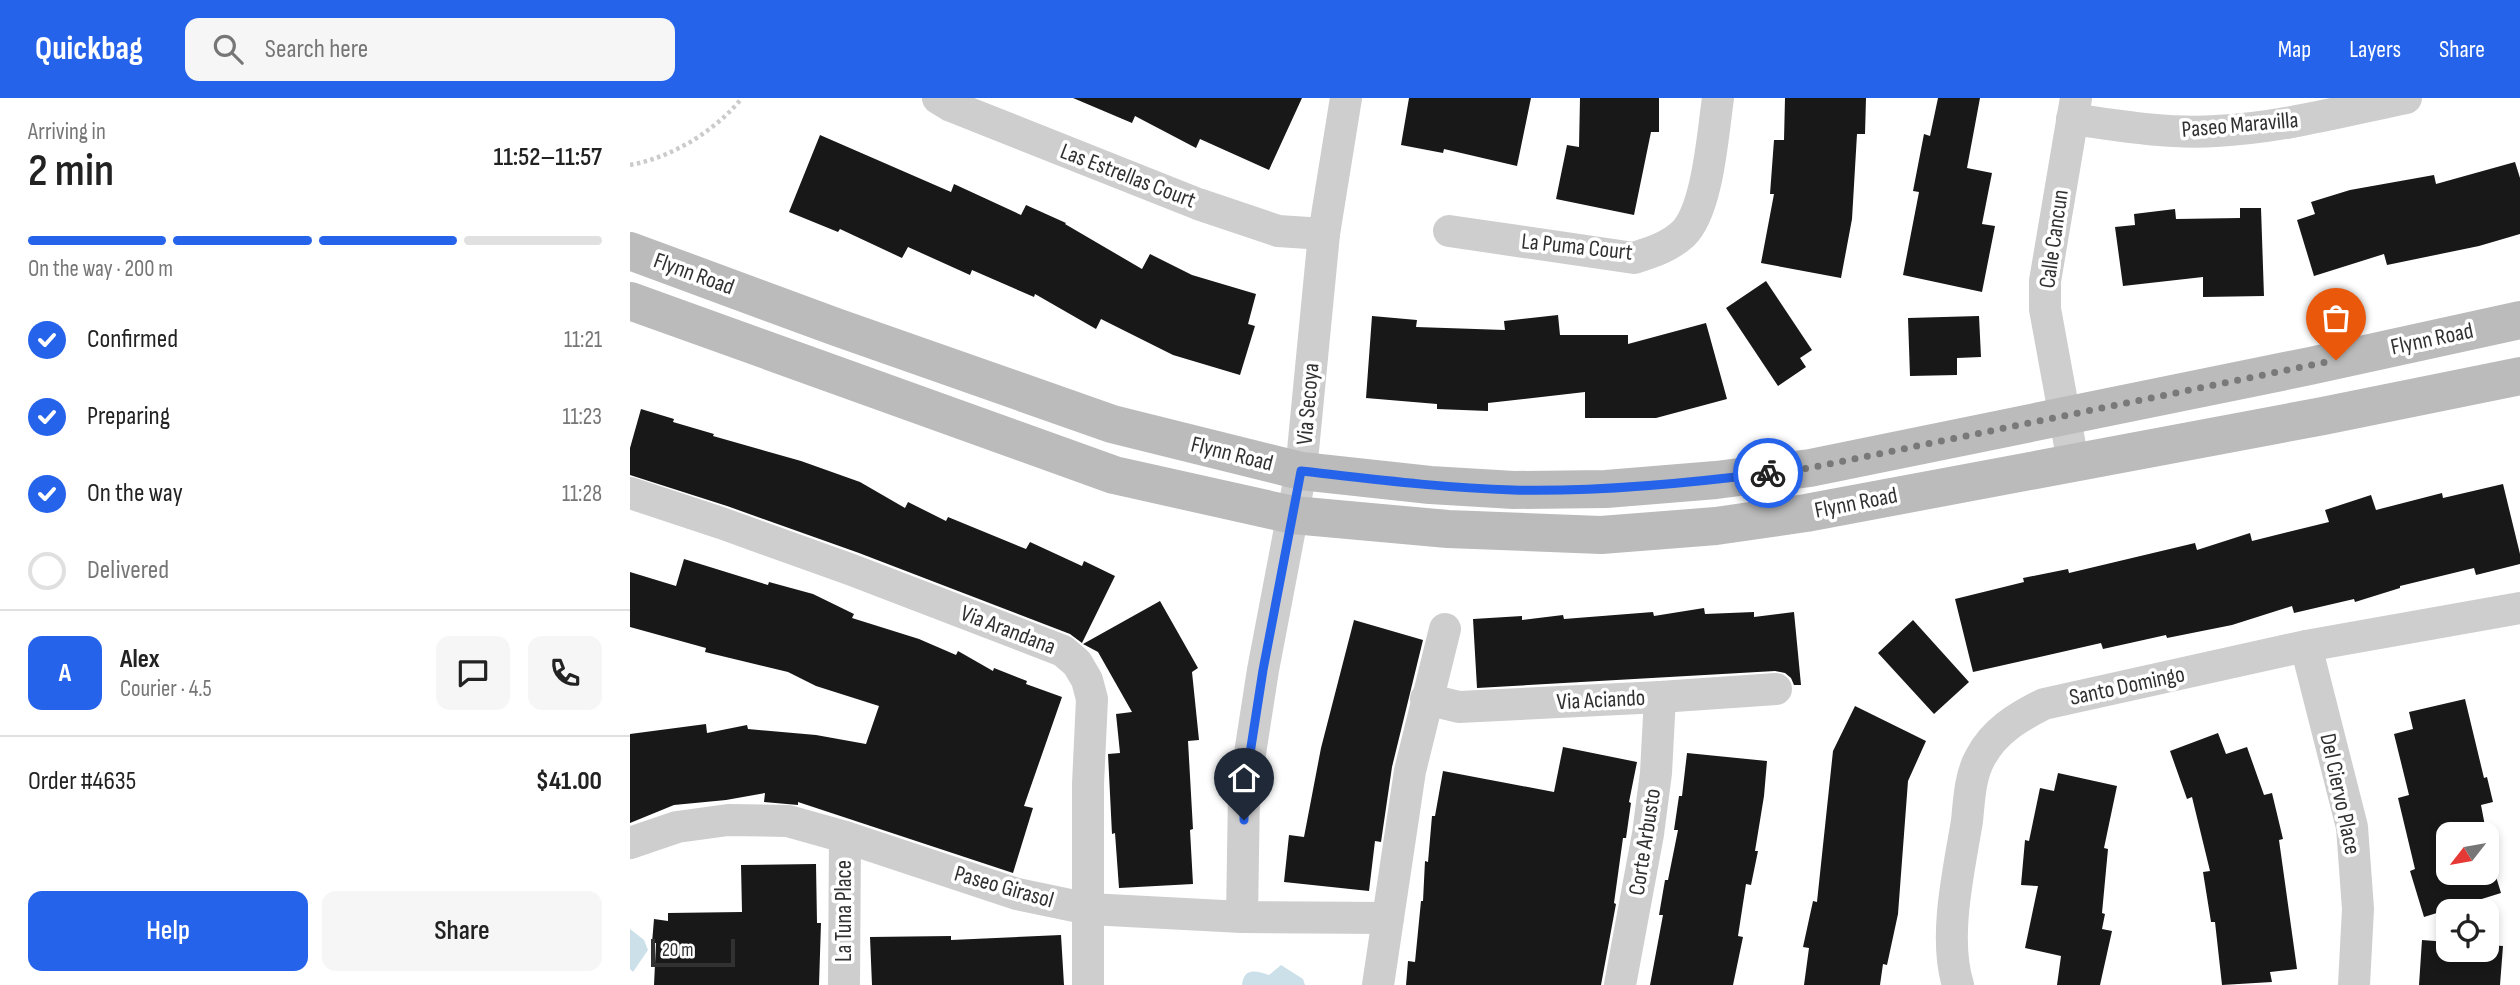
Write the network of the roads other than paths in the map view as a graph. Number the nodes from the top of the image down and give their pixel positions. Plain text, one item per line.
1 (938, 98) edge
2 (1346, 98) edge
3 (1718, 98) edge
4 (2406, 98) edge
5 (2074, 108) edge
6 (1449, 231) dead end
7 (1324, 234) junction
8 (630, 250) edge
9 (630, 302) edge
10 (2520, 320) edge
11 (2520, 376) edge
12 (2063, 417) junction
13 (2073, 462) junction
14 (1301, 471) junction
15 (630, 493) edge
16 (1293, 515) junction
17 (2520, 608) edge
18 (1445, 629) dead end
19 (2306, 646) junction
20 (1776, 689) dead end
21 (1660, 697) junction
22 (1426, 699) junction
23 (845, 837) junction
24 (630, 843) edge
25 (1089, 909) junction
26 (1242, 917) junction
27 (1388, 918) junction
28 (844, 985) edge
29 (1088, 985) edge
30 (1378, 985) edge
31 (1620, 985) edge
32 (1958, 985) edge
33 (2354, 985) edge

1 - 7 street, Las Estrellas Court
2 - 7 street, Via Secoya
3 - 6 street, La Puma Court
4 - 5 street, Paseo Maravilla
5 - 12 street, Calle Cancun
7 - 14 street, Via Secoya
8 - 14 main road, Flynn Road
9 - 16 main road, Flynn Road
10 - 12 main road, Flynn Road
11 - 13 main road, Flynn Road
12 - 13 street, Calle Cancun
12 - 14 main road, Flynn Road
13 - 16 main road, Flynn Road
14 - 16 street, Via Secoya
15 - 25 street, Via Arandana
16 - 26 street, Via Secoya
17 - 19 street, Santo Domingo
18 - 22 street
19 - 32 street, Santo Domingo
19 - 33 street, Del Ciervo Place
20 - 21 street, Via Aciando
21 - 22 street, Via Aciando
21 - 31 street, Corte Arbusto
22 - 27 street
23 - 24 street, Paseo Girasol
23 - 25 street, Paseo Girasol
23 - 28 street, La Tuna Place
25 - 26 street, Paseo Girasol
25 - 29 street, Via Arandana
26 - 27 street, Paseo Girasol
27 - 30 street

